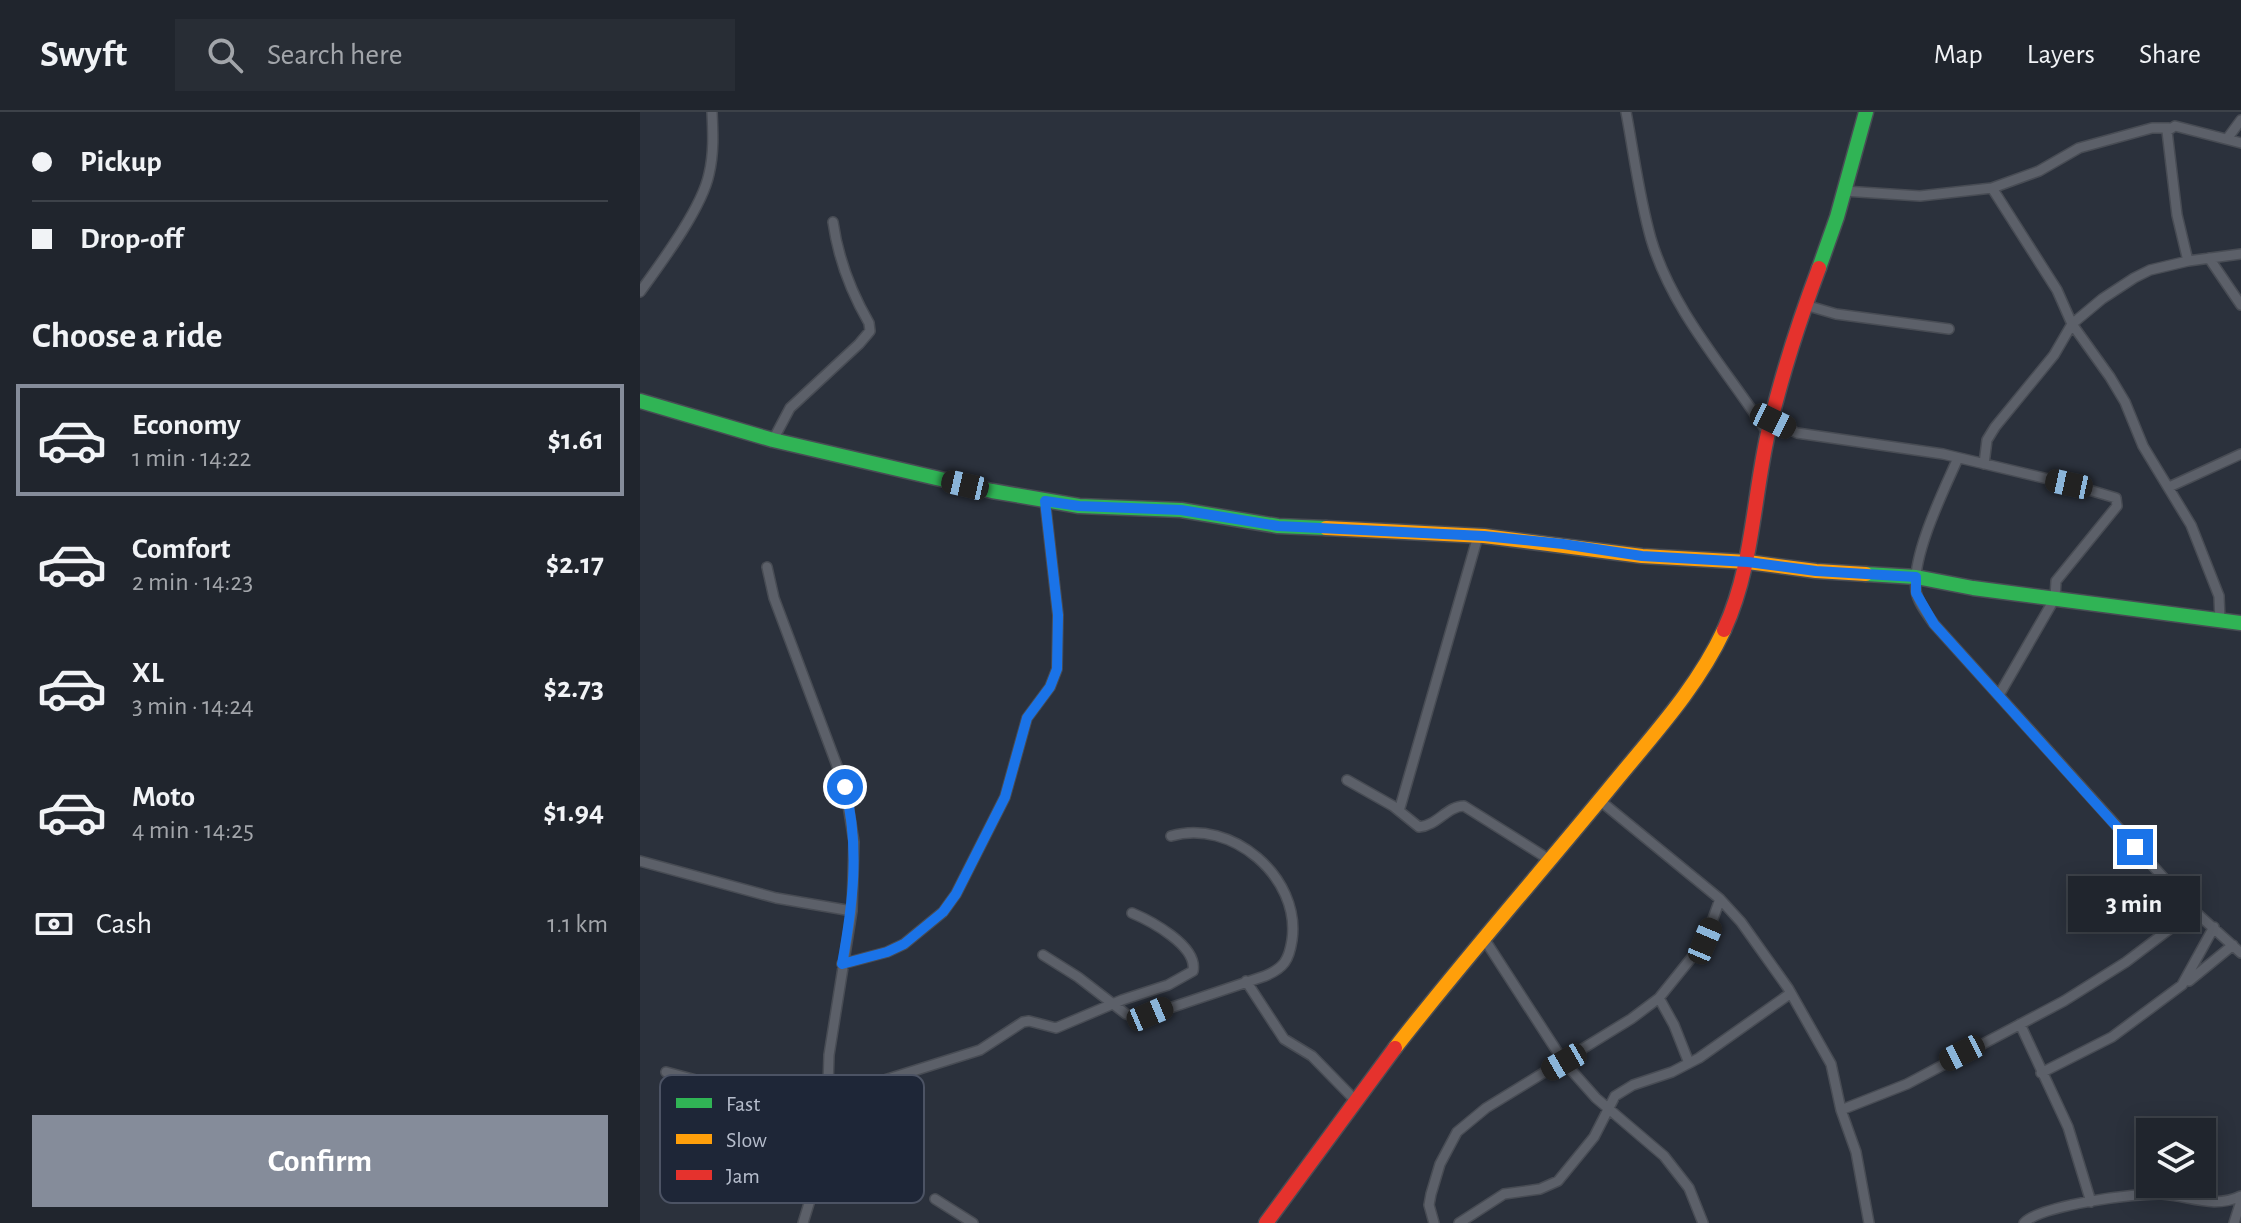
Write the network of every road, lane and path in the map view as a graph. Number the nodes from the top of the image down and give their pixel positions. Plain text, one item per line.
1 (712, 112) edge
2 (1626, 112) edge
3 (1866, 112) edge
4 (2241, 120) edge
5 (2169, 128) junction
6 (2227, 139) junction
7 (2241, 143) edge
8 (1992, 188) junction
9 (1844, 191) junction
10 (833, 222) dead end
11 (2241, 254) edge
12 (2209, 258) junction
13 (2188, 261) junction
14 (640, 292) edge
15 (1805, 305) junction
16 (2241, 305) edge
17 (2072, 324) junction
18 (1949, 329) dead end
19 (640, 401) edge
20 (1770, 428) junction
21 (773, 440) junction
22 (2241, 454) edge
23 (1958, 458) junction
24 (1984, 464) junction
25 (2169, 487) junction
26 (1045, 501) junction
27 (1478, 536) junction
28 (1748, 562) junction
29 (767, 567) dead end
30 (1916, 577) junction
31 (2055, 598) junction
32 (2220, 621) junction
33 (2241, 623) edge
34 (1999, 695) junction
35 (1347, 780) dead end
36 (1598, 799) junction
37 (1399, 811) junction
38 (1171, 836) dead end
39 (1550, 860) junction
40 (640, 861) edge
41 (1720, 899) junction
42 (2191, 908) junction
43 (852, 911) junction
44 (1132, 913) dead end
45 (2214, 927) junction
46 (1483, 937) junction
47 (2233, 945) junction
48 (2241, 953) edge
49 (1043, 955) dead end
50 (842, 964) junction
51 (1246, 981) junction
52 (2182, 985) junction
53 (1791, 993) junction
54 (1659, 998) junction
55 (1114, 1003) junction
56 (2020, 1024) junction
57 (1564, 1062) junction
58 (1689, 1063) junction
59 (666, 1072) dead end
60 (2041, 1073) junction
61 (677, 1075) edge
62 (828, 1075) edge
63 (905, 1075) edge
64 (1356, 1101) junction
65 (1607, 1108) junction
66 (1841, 1110) junction
67 (935, 1199) dead end
68 (2241, 1199) edge
69 (2091, 1202) junction
70 (809, 1203) edge
71 (803, 1223) edge
72 (973, 1223) edge
73 (1266, 1223) edge
74 (1434, 1223) edge
75 (1459, 1223) edge
76 (1703, 1223) edge
77 (1869, 1223) edge
78 (2024, 1223) edge
79 (2234, 1223) edge

1 - 14 street
2 - 20 street
3 - 9 street
4 - 6 street
5 - 6 street
5 - 8 street
5 - 13 street
6 - 7 street
8 - 9 street
8 - 17 street
9 - 15 street
10 - 21 street
11 - 12 street
12 - 13 street
12 - 16 street
13 - 17 street
15 - 18 street
15 - 20 street
17 - 24 street
17 - 25 street
19 - 21 street
20 - 23 street
20 - 28 street
21 - 26 street
22 - 25 street
23 - 24 street
23 - 30 street
24 - 31 street
25 - 32 street
26 - 27 street
26 - 50 street
27 - 28 street
27 - 37 street
28 - 30 street
28 - 36 street
29 - 43 street
30 - 31 street
30 - 34 street
31 - 32 street
31 - 34 street
32 - 33 street
34 - 42 street
35 - 37 street
36 - 39 street
36 - 41 street
37 - 39 street
38 - 51 street
39 - 46 street
40 - 43 street
41 - 53 street
41 - 54 street
42 - 45 street
42 - 56 street
43 - 50 street
44 - 55 street
45 - 47 street
45 - 52 street
46 - 57 street
46 - 64 street
47 - 48 street
47 - 52 street
49 - 55 street
50 - 62 street
51 - 55 street
51 - 64 street
52 - 60 street
53 - 58 street
53 - 66 street
54 - 57 street
54 - 58 street
55 - 63 street
56 - 60 street
56 - 66 street
57 - 65 street
57 - 74 street
58 - 65 street
59 - 61 street
60 - 69 street
64 - 73 street
65 - 75 street
65 - 76 street
66 - 77 street
67 - 72 street
68 - 69 street
68 - 79 street
69 - 78 street
70 - 71 street

